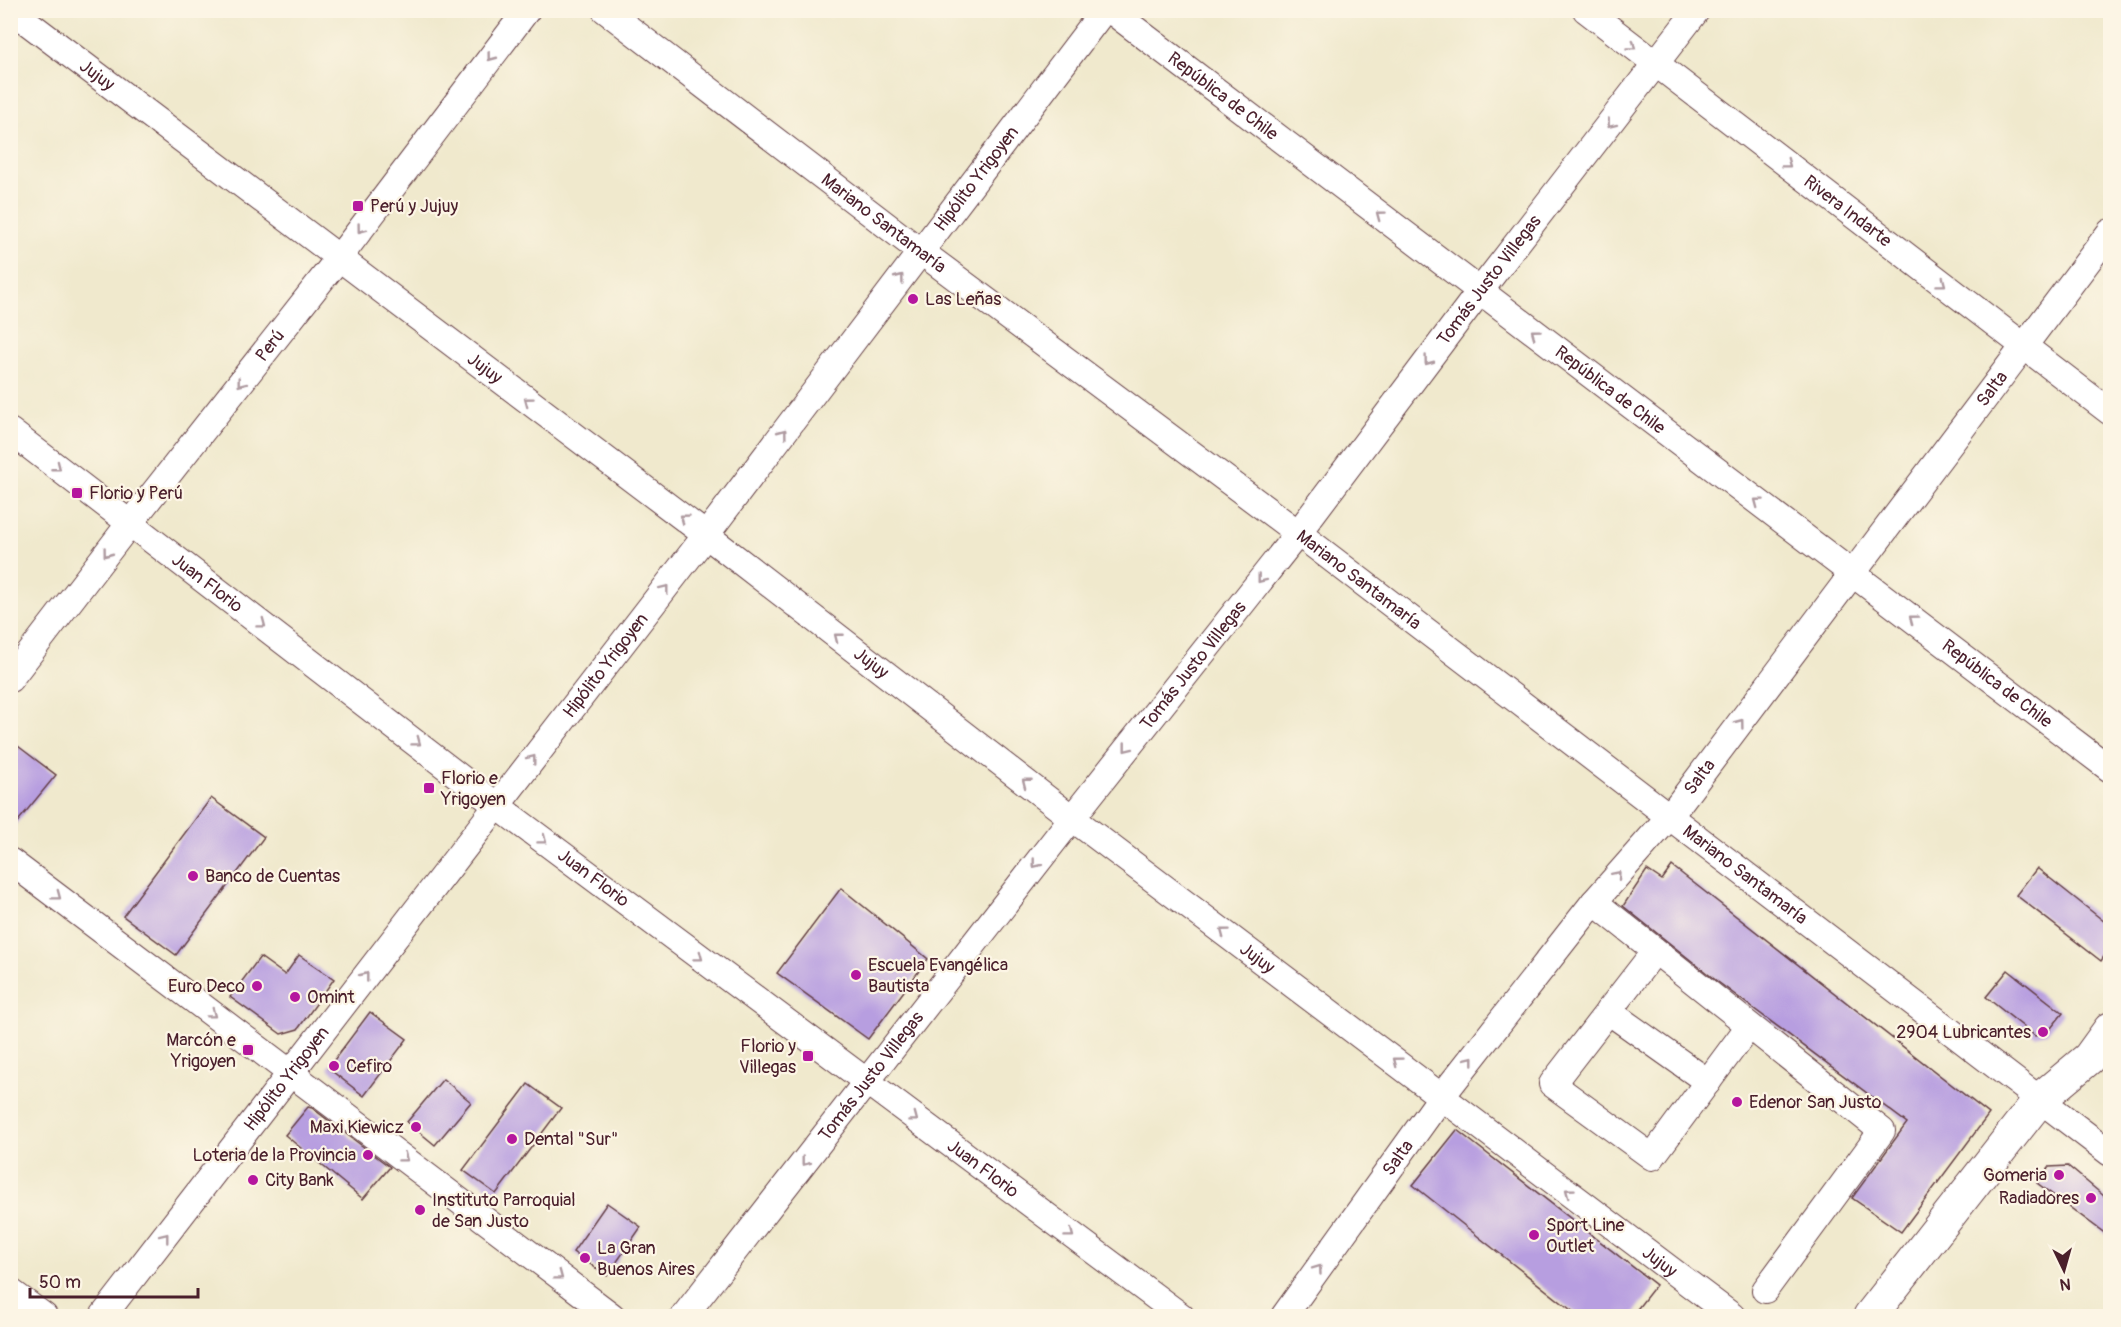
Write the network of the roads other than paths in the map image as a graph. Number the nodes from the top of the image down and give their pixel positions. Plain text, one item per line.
1 (11, 10) edge
2 (526, 10) edge
3 (605, 10) edge
4 (1104, 10) edge
5 (1110, 10) edge
6 (1586, 10) edge
7 (1697, 10) edge
8 (1657, 64) junction
9 (2110, 232) edge
10 (920, 251) junction
11 (338, 259) junction
12 (1480, 291) junction
13 (2026, 346) junction
14 (2110, 412) edge
15 (10, 431) edge
16 (130, 523) junction
17 (1298, 533) junction
18 (706, 535) junction
19 (1853, 574) junction
20 (10, 680) edge
21 (2110, 769) edge
22 (496, 805) junction
23 (1669, 817) junction
24 (1072, 818) junction
25 (10, 861) edge
26 (1594, 902) junction
27 (1655, 951) junction
28 (1608, 1011) junction
29 (1749, 1026) junction
30 (2110, 1029) edge
31 (291, 1072) junction
32 (1707, 1082) junction
33 (867, 1083) junction
34 (1442, 1096) junction
35 (2040, 1099) junction
36 (2110, 1153) edge
37 (1765, 1290) dead end
38 (10, 1291) edge
39 (44, 1317) edge
40 (103, 1317) edge
41 (612, 1317) edge
42 (684, 1317) edge
43 (1181, 1317) edge
44 (1284, 1317) edge
45 (1732, 1317) edge
46 (1870, 1317) edge

1 - 11 street, Jujuy
2 -> 11 street, Perú
3 - 10 street, Mariano Santamaría
4 - 10 street, Hipólito Yrigoyen
12 -> 5 street, República de Chile
6 -> 8 street, Rivera Indarte
7 - 8 street, Tomás Justo Villegas
8 -> 12 street, Tomás Justo Villegas
8 -> 13 street, Rivera Indarte
9 - 13 street, Salta
10 - 17 street, Mariano Santamaría
18 -> 10 street, Hipólito Yrigoyen
11 -> 16 street, Perú
18 -> 11 street, Jujuy
12 -> 17 street, Tomás Justo Villegas
19 -> 12 street, República de Chile
13 - 14 street, Rivera Indarte
13 - 19 street, Salta
15 -> 16 street, Juan Florio
16 -> 20 street, Perú
16 -> 22 street, Juan Florio
17 - 23 street, Mariano Santamaría
17 -> 24 street, Tomás Justo Villegas
22 -> 18 street, Hipólito Yrigoyen
24 -> 18 street, Jujuy
21 -> 19 street, República de Chile
23 -> 19 street, Salta
31 -> 22 street, Hipólito Yrigoyen
22 -> 33 street, Juan Florio
26 -> 23 street, Salta
23 - 35 street, Mariano Santamaría
24 -> 33 street, Tomás Justo Villegas
34 -> 24 street, Jujuy
25 -> 31 street
26 - 27 street
34 -> 26 street, Salta
27 - 28 street
27 - 29 street
28 - 32 street
28 - 32 street
29 - 32 street
29 - 37 street
30 - 35 main road
40 -> 31 street, Hipólito Yrigoyen
31 -> 41 street
33 -> 42 street, Tomás Justo Villegas
33 -> 43 street, Juan Florio
44 -> 34 street, Salta
45 -> 34 street, Jujuy
35 - 36 street, Mariano Santamaría
35 - 46 main road
38 - 39 street

